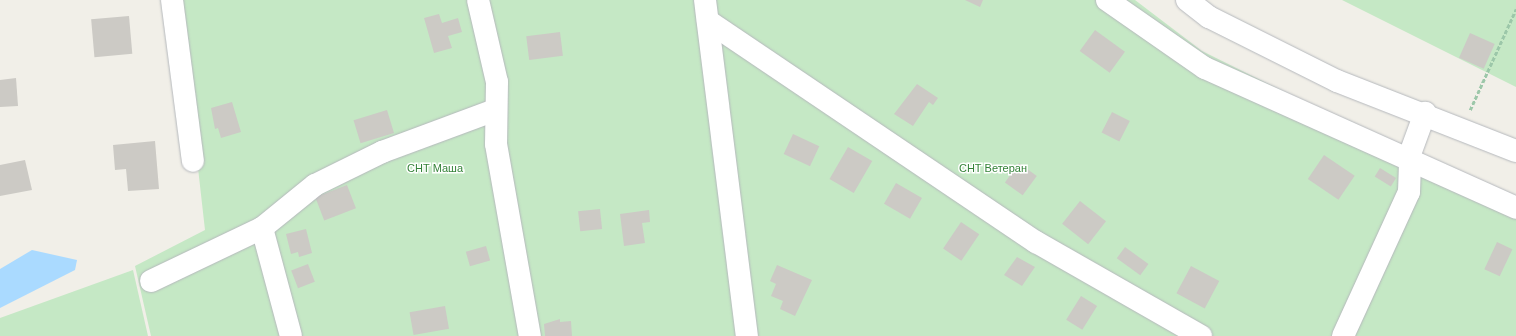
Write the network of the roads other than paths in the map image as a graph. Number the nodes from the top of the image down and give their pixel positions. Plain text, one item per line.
1 (172, 0) edge
2 (478, 0) edge
3 (1107, 0) edge
4 (1187, 0) edge
5 (707, 10) edge
6 (495, 110) junction
7 (1425, 113) junction
8 (1516, 151) edge
9 (194, 161) dead end
10 (1410, 163) junction
11 (1516, 208) edge
12 (262, 228) junction
13 (151, 281) dead end
14 (291, 336) edge
15 (530, 336) edge
16 (747, 336) edge
17 (1201, 336) edge
18 (1343, 336) edge

1 - 9 street
2 - 6 street
3 - 10 street
4 - 7 street
5 - 16 street
5 - 17 street
6 - 12 street
6 - 15 street
7 - 8 street
7 - 10 street
10 - 11 street
10 - 18 street
12 - 13 street
12 - 14 street

